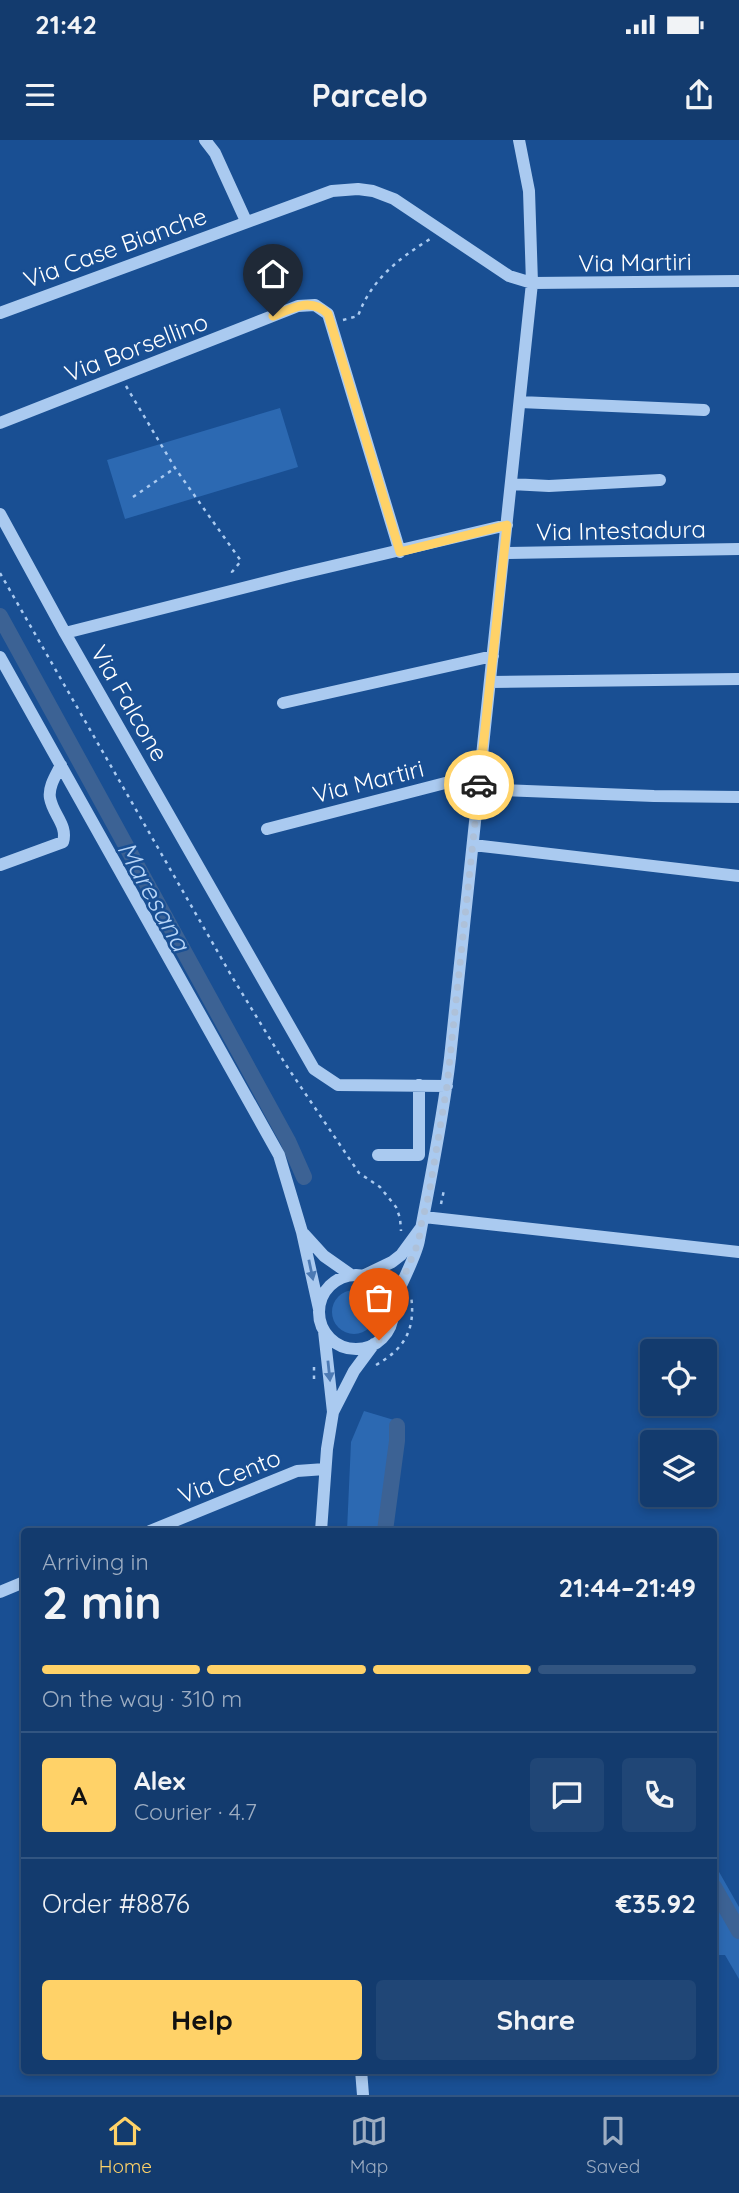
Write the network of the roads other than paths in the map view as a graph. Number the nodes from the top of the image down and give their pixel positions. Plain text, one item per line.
1 (205, 140) edge
2 (519, 140) edge
3 (246, 221) junction
4 (739, 281) edge
5 (532, 283) junction
6 (0, 313) edge
7 (520, 402) junction
8 (704, 410) dead end
9 (0, 423) edge
10 (660, 480) dead end
11 (511, 484) junction
12 (0, 514) edge
13 (507, 525) junction
14 (739, 549) edge
15 (400, 552) junction
16 (504, 553) junction
17 (65, 633) junction
18 (493, 656) junction
19 (0, 657) edge
20 (739, 679) edge
21 (490, 682) junction
22 (283, 704) dead end
23 (61, 765) junction
24 (480, 775) junction
25 (479, 789) junction
26 (739, 797) edge
27 (267, 829) dead end
28 (473, 845) junction
29 (0, 864) edge
30 (739, 876) edge
31 (419, 1085) junction
32 (447, 1086) junction
33 (378, 1155) dead end
34 (422, 1223) junction
35 (302, 1232) junction
36 (739, 1252) edge
37 (351, 1275) junction
38 (365, 1275) junction
39 (392, 1305) junction
40 (319, 1309) junction
41 (324, 1331) junction
42 (374, 1344) junction
43 (333, 1412) junction
44 (325, 1469) junction
45 (157, 1528) edge
46 (321, 1528) edge
47 (21, 1583) edge
48 (0, 1592) edge
49 (361, 2074) edge
50 (363, 2095) edge

1 - 3 street, Via Case Bianche
2 - 5 street
3 - 5 street, Via Case Bianche
3 - 6 street, Via Case Bianche
4 - 5 street, Via Martiri
5 - 7 street
7 - 8 street
7 - 11 street
9 - 15 street, Via Borsellino
10 - 11 street
11 - 13 street
12 - 17 street
13 - 15 street, Via Falcone
13 - 16 street
14 - 16 street, Via Intestadura
15 - 17 street, Via Falcone
16 - 18 street
17 - 31 street, Via Falcone
18 - 21 street
18 - 22 street
19 - 23 street
20 - 21 street
21 - 24 street
23 - 29 street
23 - 35 street
24 - 25 street
24 - 27 street, Via Martiri
25 - 26 street
25 - 28 street
28 - 30 street
28 - 32 street
31 - 32 street, Via Falcone
31 - 33 street
32 - 34 street
34 - 36 street
34 - 38 street
34 - 39 street
35 - 37 street
35 -> 40 street
37 - 38 street
37 - 40 street
38 - 39 street
39 - 42 street
40 - 41 street
41 - 42 street
41 -> 43 street
42 - 43 street
43 - 44 street
44 - 45 street, Via Cento
44 - 46 street
47 - 48 street
49 - 50 street

